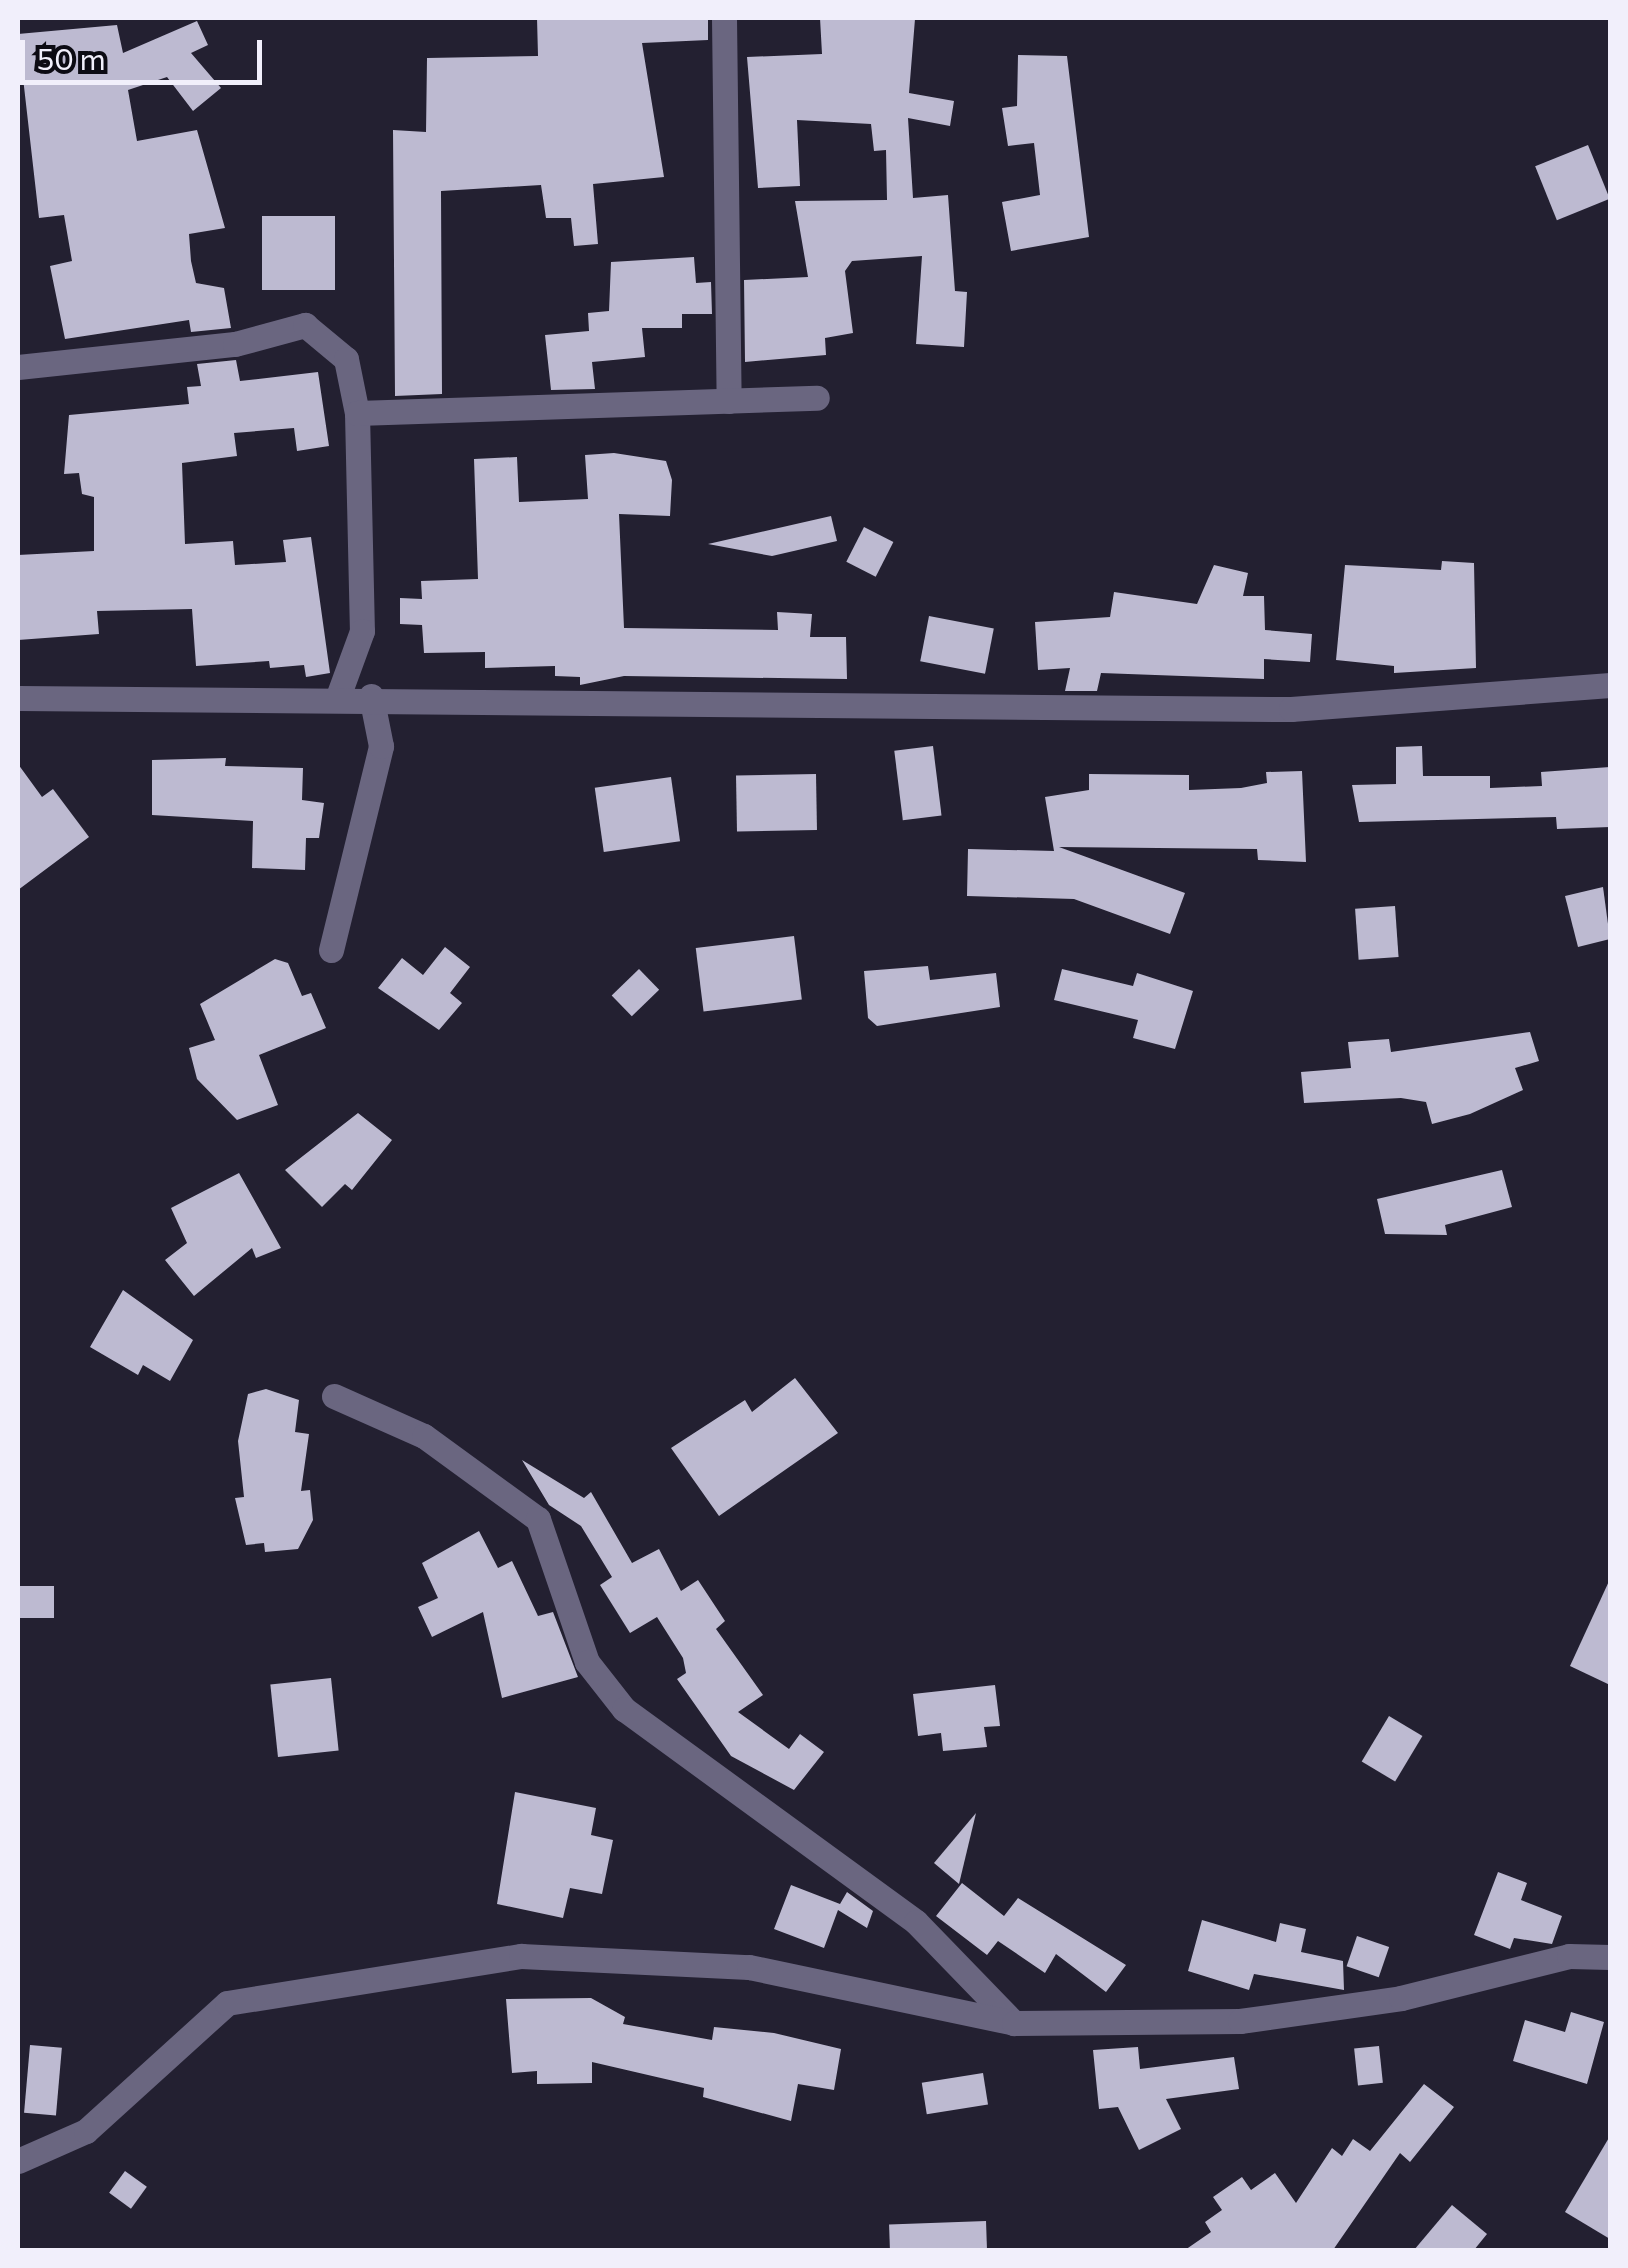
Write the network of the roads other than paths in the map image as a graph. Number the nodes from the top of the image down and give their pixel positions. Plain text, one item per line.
1 (724, 18) edge
2 (18, 368) edge
3 (817, 398) dead end
4 (729, 401) junction
5 (357, 413) junction
6 (1610, 685) edge
7 (339, 694) junction
8 (371, 696) junction
9 (18, 698) edge
10 (330, 950) dead end
11 (334, 1396) dead end
12 (1610, 1957) edge
13 (1014, 2023) junction
14 (18, 2161) edge

1 - 4 street
2 - 5 street
3 - 4 street
4 - 5 street
5 - 7 street
6 - 8 street
7 - 8 street
7 - 9 street
8 - 10 street
11 - 13 street
12 - 13 street
13 - 14 street

